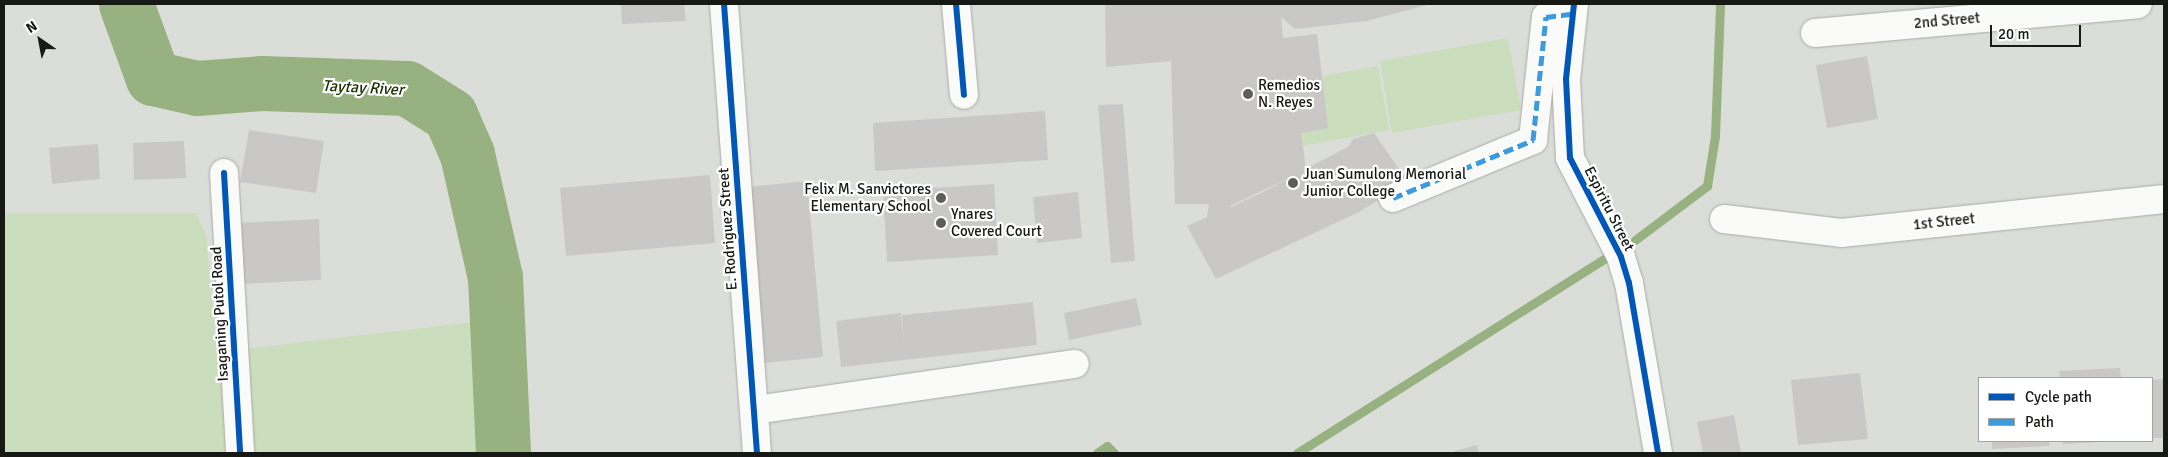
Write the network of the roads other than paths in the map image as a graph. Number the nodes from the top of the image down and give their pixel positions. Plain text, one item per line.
1 (724, 4) edge
2 (956, 4) edge
3 (2138, 4) edge
4 (1573, 9) edge
5 (1815, 33) dead end
6 (964, 94) dead end
7 (224, 173) dead end
8 (1393, 198) dead end
9 (2164, 199) edge
10 (1724, 219) dead end
11 (1075, 364) dead end
12 (754, 410) junction
13 (240, 453) edge
14 (757, 453) edge
15 (1658, 453) edge

1 - 12 street, E. Rodriguez Street
2 - 6 street
3 - 5 street, 2nd Street
4 - 8 street
4 - 15 street, Espiritu Street
7 - 13 street, Isaganing Putol Road
9 - 10 street, 1st Street
11 - 12 street
12 - 14 street, E. Rodriguez Street

